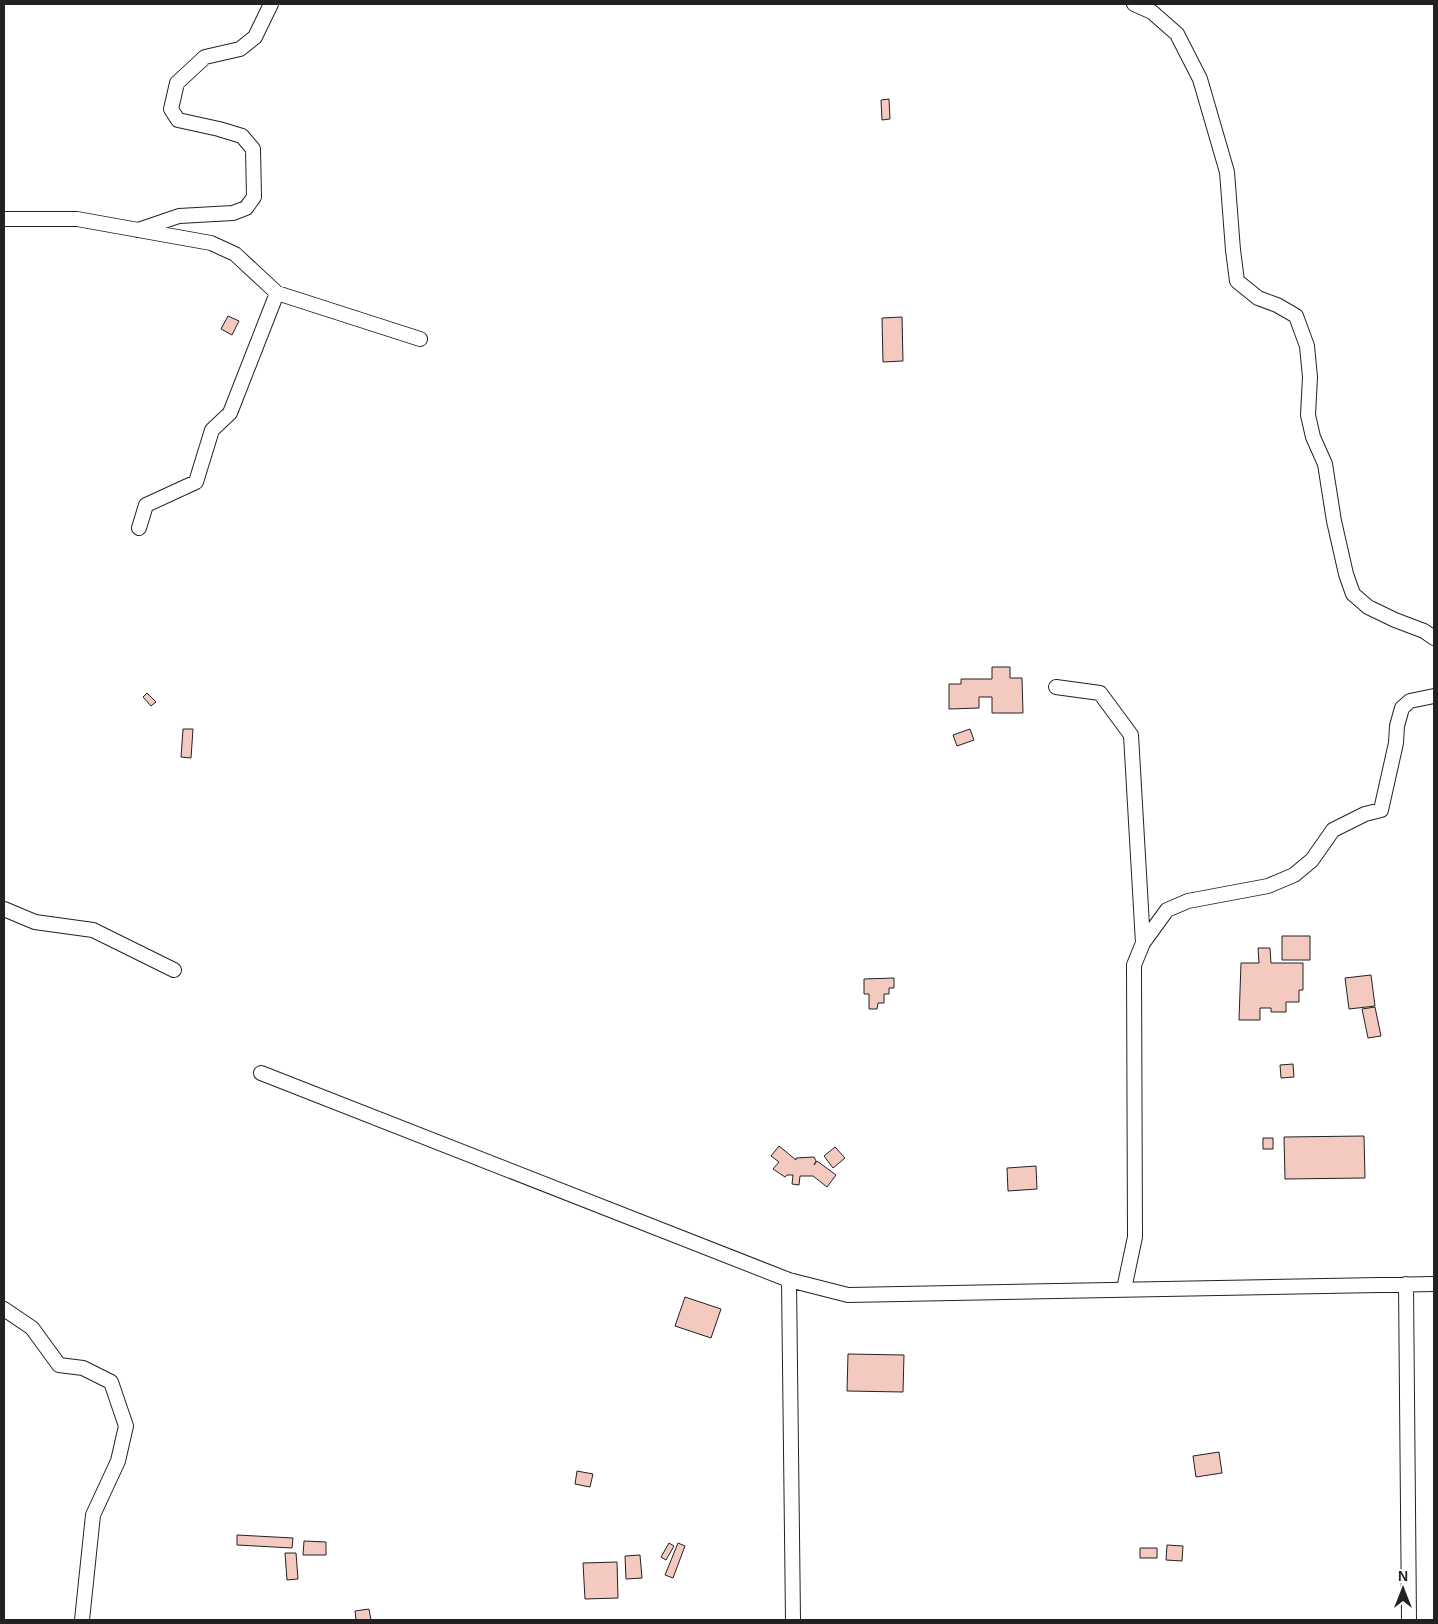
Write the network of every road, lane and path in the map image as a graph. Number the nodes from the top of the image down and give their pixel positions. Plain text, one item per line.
1 (271, 4) edge
2 (1134, 4) edge
3 (4, 219) edge
4 (138, 230) junction
5 (276, 293) junction
6 (420, 339) dead end
7 (139, 528) dead end
8 (1434, 638) edge
9 (1056, 687) dead end
10 (1434, 696) edge
11 (4, 908) edge
12 (1143, 943) junction
13 (174, 970) dead end
14 (261, 1073) dead end
15 (789, 1280) junction
16 (1406, 1284) junction
17 (1434, 1284) edge
18 (1124, 1289) junction
19 (4, 1309) edge
20 (82, 1620) edge
21 (793, 1620) edge
22 (1409, 1620) edge

1 - 4 street
2 - 8 street
3 - 4 street
4 - 5 street
5 - 6 street
5 - 7 street
9 - 12 street
10 - 12 street
11 - 13 street
12 - 18 street
14 - 15 street
15 - 18 street
15 - 21 street
16 - 17 street
16 - 18 street
16 - 22 street
19 - 20 street

